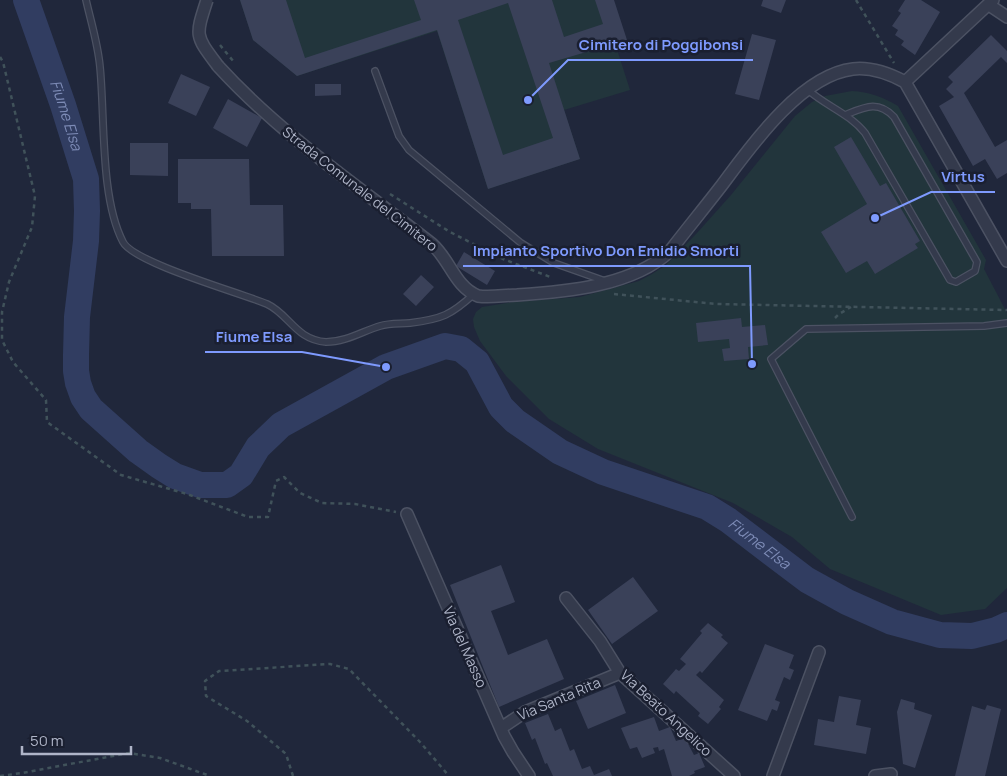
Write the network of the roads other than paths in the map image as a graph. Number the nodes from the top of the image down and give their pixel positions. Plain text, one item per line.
1 (86, 0) edge
2 (207, 0) edge
3 (991, 2) edge
4 (1007, 17) edge
5 (375, 71) dead end
6 (905, 82) junction
7 (808, 90) junction
8 (845, 115) junction
9 (1007, 261) edge
10 (608, 282) junction
11 (474, 294) junction
12 (1006, 324) edge
13 (407, 514) road end
14 (852, 517) dead end
15 (566, 598) dead end
16 (819, 652) dead end
17 (620, 673) junction
18 (501, 728) junction
19 (891, 774) dead end
20 (529, 776) edge
21 (734, 776) edge
22 (773, 776) edge
23 (875, 776) edge

1 - 11 lane
2 - 11 street, Strada Comunale del Cimitero, bridge
3 - 4 street
3 - 6 street
5 - 10 lane
6 - 7 street
6 - 9 street
7 - 8 lane
7 - 10 street
8 - 8 lane
10 - 11 street
12 - 14 lane
13 - 18 street, Via del Masso
15 - 17 street, Via Beato Angelico
16 - 22 street
17 - 18 street, Via Santa Rita
17 - 21 street, Via Beato Angelico
18 - 20 street, Via del Masso
19 - 23 street

